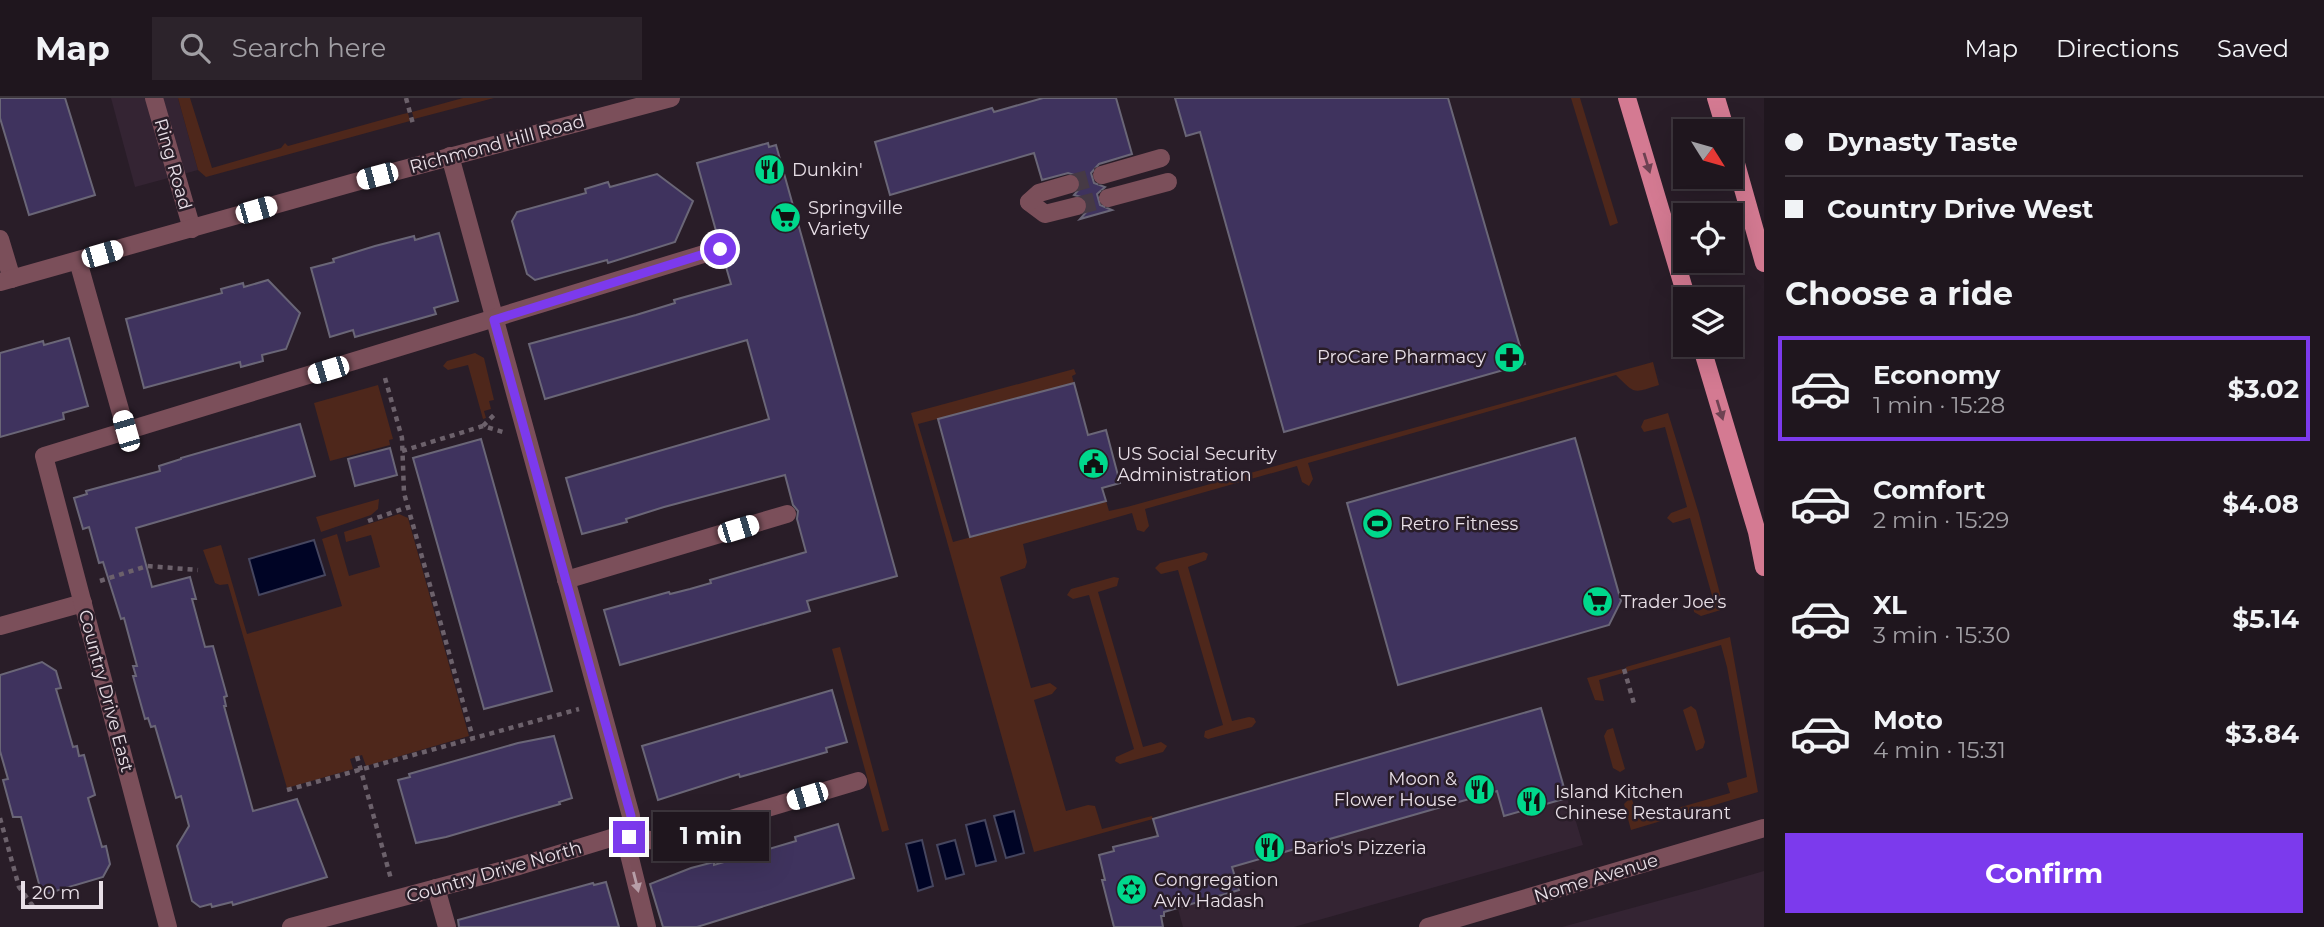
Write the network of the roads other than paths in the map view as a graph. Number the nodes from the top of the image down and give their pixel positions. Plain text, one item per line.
1 (154, 98) edge
2 (671, 98) edge
3 (1627, 98) edge
4 (1716, 98) edge
5 (1723, 119) edge
6 (450, 156) junction
7 (1164, 170) joint
8 (1743, 189) edge
9 (1074, 195) tunnel mouth
10 (1029, 202) dead end
11 (192, 229) junction
12 (0, 239) edge
13 (720, 249) dead end
14 (78, 261) junction
15 (1764, 263) edge
16 (6, 280) edge
17 (1683, 287) edge
18 (494, 320) junction
19 (1705, 357) edge
20 (126, 431) junction
21 (787, 514) dead end
22 (1764, 567) edge
23 (566, 580) junction
24 (83, 603) junction
25 (0, 626) edge
26 (858, 781) dead end
27 (1764, 828) edge
28 (629, 837) junction
29 (436, 888) junction
30 (1457, 923) edge
31 (168, 927) edge
32 (291, 927) edge
33 (447, 927) edge
34 (647, 927) edge
35 (1428, 927) edge

1 - 11 street, Ring Road
2 - 6 street, Richmond Hill Road
3 -> 17 main road
4 - 5 main road
6 - 11 street, Richmond Hill Road
6 - 18 street
7 - 7 street
8 - 15 main road
9 - 10 street
11 - 14 street, Richmond Hill Road
12 - 16 street
13 - 18 street
14 - 16 street, Richmond Hill Road
14 - 20 street
18 - 20 street
18 - 23 street
19 -> 22 main road
20 - 24 street, Country Drive East
21 - 23 street
23 - 28 street
24 - 25 street
24 - 31 street, Country Drive East
26 - 28 street, Country Drive North
27 - 30 street, Nome Avenue
28 - 29 street, Country Drive North
28 -> 34 street
29 - 32 street, Country Drive North
29 - 33 street
30 - 35 street, Nome Avenue

